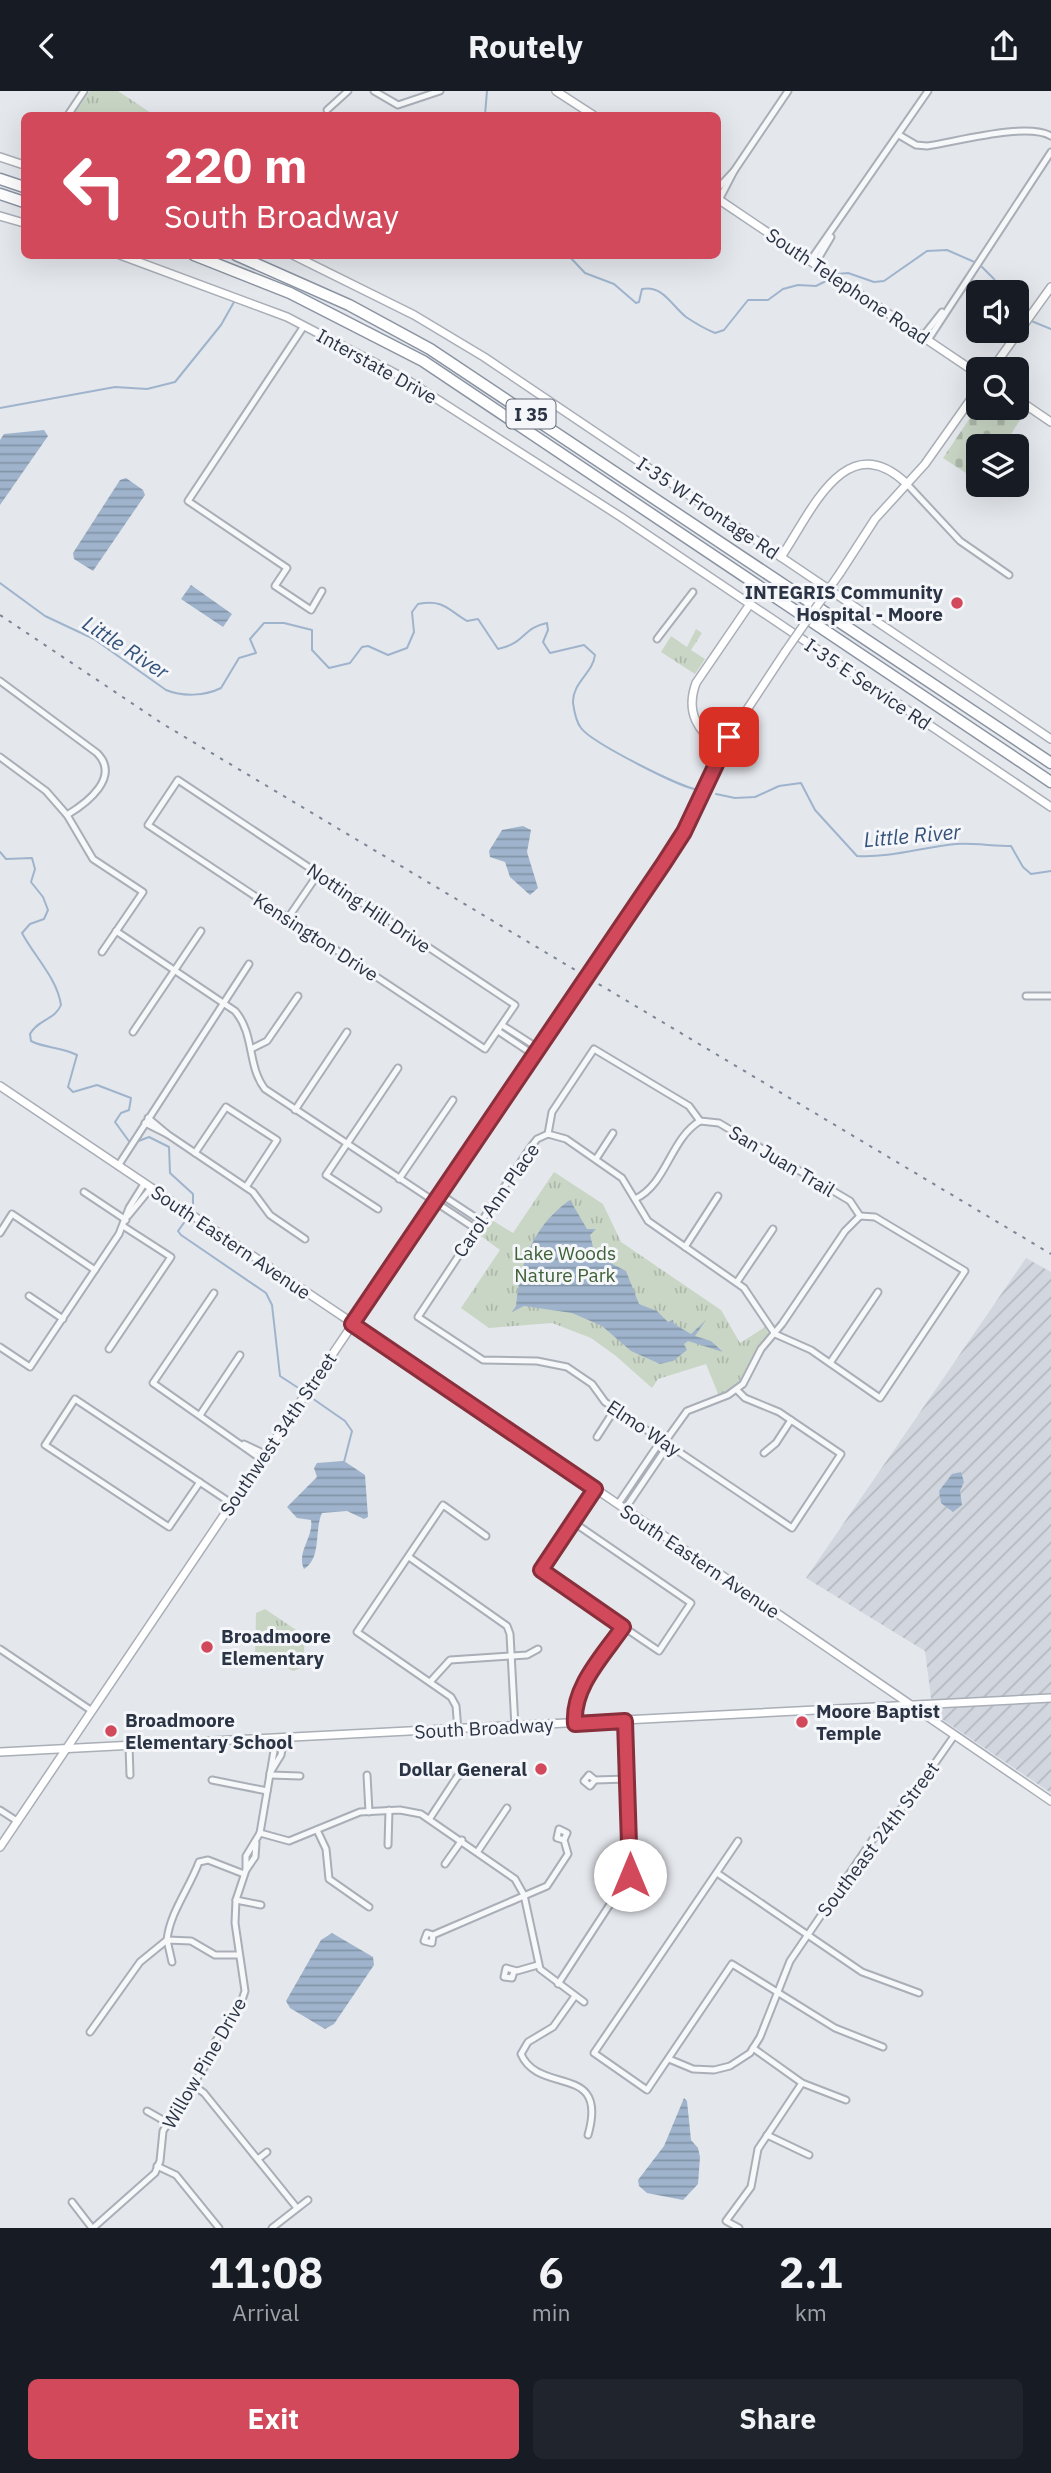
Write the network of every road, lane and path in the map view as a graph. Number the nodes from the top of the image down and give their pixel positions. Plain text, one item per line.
1 (84, 91) edge
2 (348, 91) edge
3 (374, 91) edge
4 (440, 91) edge
5 (556, 91) edge
6 (788, 91) edge
7 (928, 91) edge
8 (327, 110) dead end
9 (70, 112) edge
10 (588, 112) edge
11 (899, 135) junction
12 (1051, 136) edge
13 (1051, 152) edge
14 (0, 157) edge
15 (21, 164) edge
16 (734, 171) junction
17 (0, 179) edge
18 (721, 185) edge
19 (21, 186) edge
20 (721, 194) edge
21 (0, 195) edge
22 (21, 201) edge
23 (721, 201) edge
24 (0, 216) edge
25 (21, 222) edge
26 (131, 259) edge
27 (204, 259) edge
28 (245, 259) edge
29 (302, 259) edge
30 (813, 262) junction
31 (1051, 287) edge
32 (304, 325) junction
33 (926, 338) junction
34 (1001, 357) edge
35 (966, 366) edge
36 (966, 407) edge
37 (1029, 407) edge
38 (1051, 422) edge
39 (906, 483) junction
40 (615, 514) joint
41 (781, 557) junction
42 (1009, 575) dead end
43 (322, 591) dead end
44 (693, 592) dead end
45 (750, 604) junction
46 (657, 639) dead end
47 (0, 681) edge
48 (1051, 739) edge
49 (721, 749) junction
50 (0, 757) edge
51 (1051, 764) edge
52 (178, 781) joint
53 (1051, 782) edge
54 (1051, 807) edge
55 (67, 815) junction
56 (318, 874) junction
57 (288, 918) junction
58 (116, 931) junction
59 (201, 931) dead end
60 (102, 952) dead end
61 (250, 964) dead end
62 (175, 970) junction
63 (298, 996) dead end
64 (1026, 996) dead end
65 (1051, 996) edge
66 (224, 1002) junction
67 (502, 1025) junction
68 (498, 1031) junction
69 (133, 1032) dead end
70 (346, 1032) dead end
71 (251, 1049) junction
72 (485, 1049) joint
73 (594, 1049) joint
74 (536, 1052) junction
75 (398, 1067) dead end
76 (0, 1086) edge
77 (453, 1100) dead end
78 (295, 1109) junction
79 (147, 1121) junction
80 (699, 1121) junction
81 (613, 1133) dead end
82 (548, 1134) junction
83 (347, 1144) junction
84 (195, 1153) junction
85 (596, 1159) junction
86 (118, 1166) junction
87 (399, 1179) junction
88 (147, 1186) junction
89 (246, 1187) junction
90 (84, 1192) dead end
91 (439, 1194) junction
92 (718, 1196) dead end
93 (635, 1199) junction
94 (434, 1202) junction
95 (378, 1209) dead end
96 (860, 1216) junction
97 (126, 1221) junction
98 (481, 1221) junction
99 (476, 1229) junction
100 (773, 1229) dead end
101 (0, 1233) edge
102 (305, 1239) dead end
103 (685, 1247) junction
104 (95, 1270) junction
105 (737, 1282) junction
106 (214, 1293) dead end
107 (878, 1293) dead end
108 (29, 1296) dead end
109 (418, 1317) joint
110 (63, 1319) junction
111 (352, 1324) junction
112 (775, 1334) junction
113 (0, 1347) edge
114 (109, 1349) dead end
115 (240, 1355) dead end
116 (830, 1363) junction
117 (737, 1389) junction
118 (615, 1409) junction
119 (200, 1415) junction
120 (791, 1420) junction
121 (597, 1437) dead end
122 (664, 1443) junction
123 (764, 1453) dead end
124 (263, 1456) junction
125 (200, 1482) junction
126 (595, 1489) junction
127 (231, 1503) junction
128 (621, 1507) junction
129 (573, 1522) junction
130 (486, 1536) dead end
131 (409, 1557) junction
132 (623, 1627) junction
133 (0, 1649) edge
134 (538, 1649) dead end
135 (511, 1656) junction
136 (430, 1682) junction
137 (1051, 1698) edge
138 (911, 1706) junction
139 (92, 1711) junction
140 (625, 1721) junction
141 (575, 1724) junction
142 (515, 1727) junction
143 (458, 1730) junction
144 (77, 1732) junction
145 (954, 1736) junction
146 (280, 1739) junction
147 (129, 1746) junction
148 (88, 1747) junction
149 (66, 1748) junction
150 (0, 1752) edge
151 (470, 1770) dead end
152 (270, 1774) junction
153 (130, 1775) dead end
154 (367, 1775) dead end
155 (300, 1776) dead end
156 (627, 1779) junction
157 (212, 1780) dead end
158 (595, 1780) dead end
159 (267, 1791) junction
160 (1051, 1801) edge
161 (507, 1808) dead end
162 (0, 1810) edge
163 (389, 1811) junction
164 (369, 1812) junction
165 (430, 1818) junction
166 (17, 1821) junction
167 (317, 1830) junction
168 (260, 1833) junction
169 (462, 1840) junction
170 (564, 1840) dead end
171 (738, 1841) dead end
172 (388, 1845) dead end
173 (0, 1847) edge
174 (478, 1851) junction
175 (195, 1854) dead end
176 (201, 1860) junction
177 (445, 1864) dead end
178 (245, 1872) junction
179 (717, 1873) junction
180 (524, 1895) junction
181 (236, 1900) junction
182 (261, 1905) dead end
183 (369, 1907) dead end
184 (433, 1935) dead end
185 (808, 1935) junction
186 (167, 1940) junction
187 (239, 1955) junction
188 (172, 1962) dead end
189 (538, 1965) junction
190 (514, 1971) dead end
191 (558, 1984) junction
192 (776, 1992) junction
193 (919, 1993) dead end
194 (575, 1996) junction
195 (584, 2002) dead end
196 (90, 2032) dead end
197 (883, 2047) dead end
198 (753, 2048) junction
199 (669, 2059) junction
200 (802, 2083) junction
201 (193, 2085) junction
202 (846, 2100) dead end
203 (147, 2111) dead end
204 (168, 2123) junction
205 (588, 2135) dead end
206 (767, 2135) junction
207 (267, 2152) dead end
208 (809, 2155) dead end
209 (258, 2159) junction
210 (157, 2167) junction
211 (308, 2200) dead end
212 (72, 2202) dead end
213 (298, 2208) junction
214 (92, 2228) edge
215 (219, 2228) edge
216 (272, 2228) edge
217 (739, 2228) edge

1 - 9 street
2 - 8 street
3 - 4 street
5 - 10 street
6 - 16 street
7 - 11 street
11 - 12 street
11 - 30 street
13 - 33 street
14 - 15 street
16 - 18 street
16 - 20 street
17 - 19 highway
21 - 22 highway
23 - 30 street, South Telephone Road
24 - 25 street
26 - 32 street, Interstate Drive
27 - 53 highway, I 35
28 - 51 highway, I 35
29 - 41 street, I-35 W Frontage Rd
30 - 33 street, South Telephone Road
31 - 34 street
32 - 40 street, Interstate Drive
32 - 43 street
33 - 35 street, South Telephone Road
36 - 39 street, Southwest 34th Street
37 - 38 street
39 - 41 street
39 - 42 street
39 - 49 street, Southwest 34th Street, bridge
40 - 45 street, I-35 E Service Rd
41 - 48 street, I-35 W Frontage Rd
44 - 46 street
45 - 49 street
45 - 54 street, I-35 E Service Rd
47 - 55 street
49 - 74 street, Southwest 34th Street
50 - 55 street
52 - 56 street, Notting Hill Drive
52 - 57 street, Kensington Drive
55 - 58 street
56 - 57 street
56 - 67 street, Notting Hill Drive
57 - 72 street, Kensington Drive
58 - 60 street
58 - 62 street
59 - 62 street
61 - 66 street
62 - 66 street
62 - 69 street
63 - 71 street
64 - 65 street
66 - 71 street
66 - 79 street
67 - 68 street, Notting Hill Drive
67 - 74 street
68 - 72 street, Notting Hill Drive
68 - 74 street
70 - 78 street
71 - 78 street
73 - 80 street, San Juan Trail
73 - 82 street, Carol Ann Place
74 - 91 street, Southwest 34th Street
75 - 83 street
76 - 86 street, South Eastern Avenue
77 - 87 street
78 - 83 street
79 - 84 street
79 - 86 street
80 - 93 street
80 - 96 street, San Juan Trail
81 - 85 street
82 - 85 street
82 - 98 street, Carol Ann Place
83 - 87 street
83 - 95 street
84 - 89 street
84 - 89 street
85 - 93 street
86 - 88 street, South Eastern Avenue
87 - 94 street
88 - 97 street
88 - 111 street, South Eastern Avenue
89 - 102 street
90 - 97 street
91 - 94 street, Southwest 34th Street
91 - 98 street
92 - 103 street
93 - 103 street
94 - 99 street
94 - 111 street, Southwest 34th Street
96 - 112 street
96 - 116 street
97 - 104 street
97 - 114 street
98 - 99 street, Carol Ann Place
99 - 109 street, Carol Ann Place
100 - 105 street
101 - 104 street
103 - 105 street
104 - 110 street
105 - 112 street
106 - 119 street
107 - 116 street
108 - 110 street
109 - 118 street, Elmo Way
110 - 113 street
111 - 124 street, Southwest 34th Street
111 - 126 street, South Eastern Avenue
112 - 116 street
112 - 117 street
115 - 119 street
117 - 120 street
117 - 122 street
118 - 121 street
118 - 122 street, Elmo Way
119 - 124 street
120 - 122 street, Elmo Way
120 - 123 street
122 - 128 street
124 - 127 street, Southwest 34th Street
125 - 125 street
125 - 127 street
126 - 128 street, South Eastern Avenue
126 - 129 street
127 - 139 street, Southwest 34th Street
128 - 138 street, South Eastern Avenue
129 - 132 street
129 - 132 street
130 - 131 street
131 - 135 street
131 - 136 street
132 - 141 street
133 - 139 street
134 - 135 street
135 - 136 street
135 - 142 street
136 - 143 street
137 - 138 street, South Broadway
138 - 140 street, South Broadway
138 - 145 street, South Eastern Avenue
139 - 144 street, Southwest 34th Street
140 - 141 street, South Broadway
140 - 156 street
141 - 142 street, South Broadway
142 - 143 street, South Broadway
143 - 146 street, South Broadway
144 - 148 street
144 - 149 street, Southwest 34th Street
145 - 160 street, South Eastern Avenue
145 - 185 street, Southeast 24th Street
146 - 147 street, South Broadway
146 - 152 street, Willow Pine Drive
147 - 148 street, South Broadway
147 - 153 street
148 - 149 street, South Broadway
149 - 150 street, South Broadway
149 - 166 street, Southwest 34th Street
151 - 165 street
152 - 155 street
152 - 159 street, Willow Pine Drive
154 - 164 street
156 - 158 street
156 - 191 street
157 - 159 street
159 - 168 street, Willow Pine Drive
161 - 174 street
162 - 166 street
163 - 164 street
163 - 165 street
163 - 172 street
164 - 167 street
165 - 169 street
166 - 173 street, Southwest 34th Street
167 - 168 street
167 - 183 street
168 - 178 street, Willow Pine Drive
169 - 174 street
169 - 177 street
170 - 180 street
171 - 179 street
174 - 180 street
175 - 176 street
176 - 178 street
176 - 186 street
178 - 181 street, Willow Pine Drive
179 - 185 street
179 - 199 street
180 - 184 street
180 - 189 street
181 - 182 street
181 - 187 street, Willow Pine Drive
185 - 192 street, Southeast 24th Street
185 - 193 street
186 - 187 street
186 - 188 street
186 - 196 street
187 - 201 street, Willow Pine Drive
189 - 190 street
189 - 191 street
191 - 194 street
192 - 197 street
192 - 198 street, Southeast 24th Street
192 - 199 street
194 - 195 street
194 - 205 street
198 - 199 street
198 - 200 street
200 - 202 street
200 - 206 street
201 - 204 street, Willow Pine Drive
201 - 209 street
203 - 204 street
204 - 210 street, Willow Pine Drive
206 - 208 street
206 - 217 street
207 - 209 street
209 - 213 street
210 - 214 street
210 - 215 street
211 - 213 street
212 - 214 street
213 - 216 street

